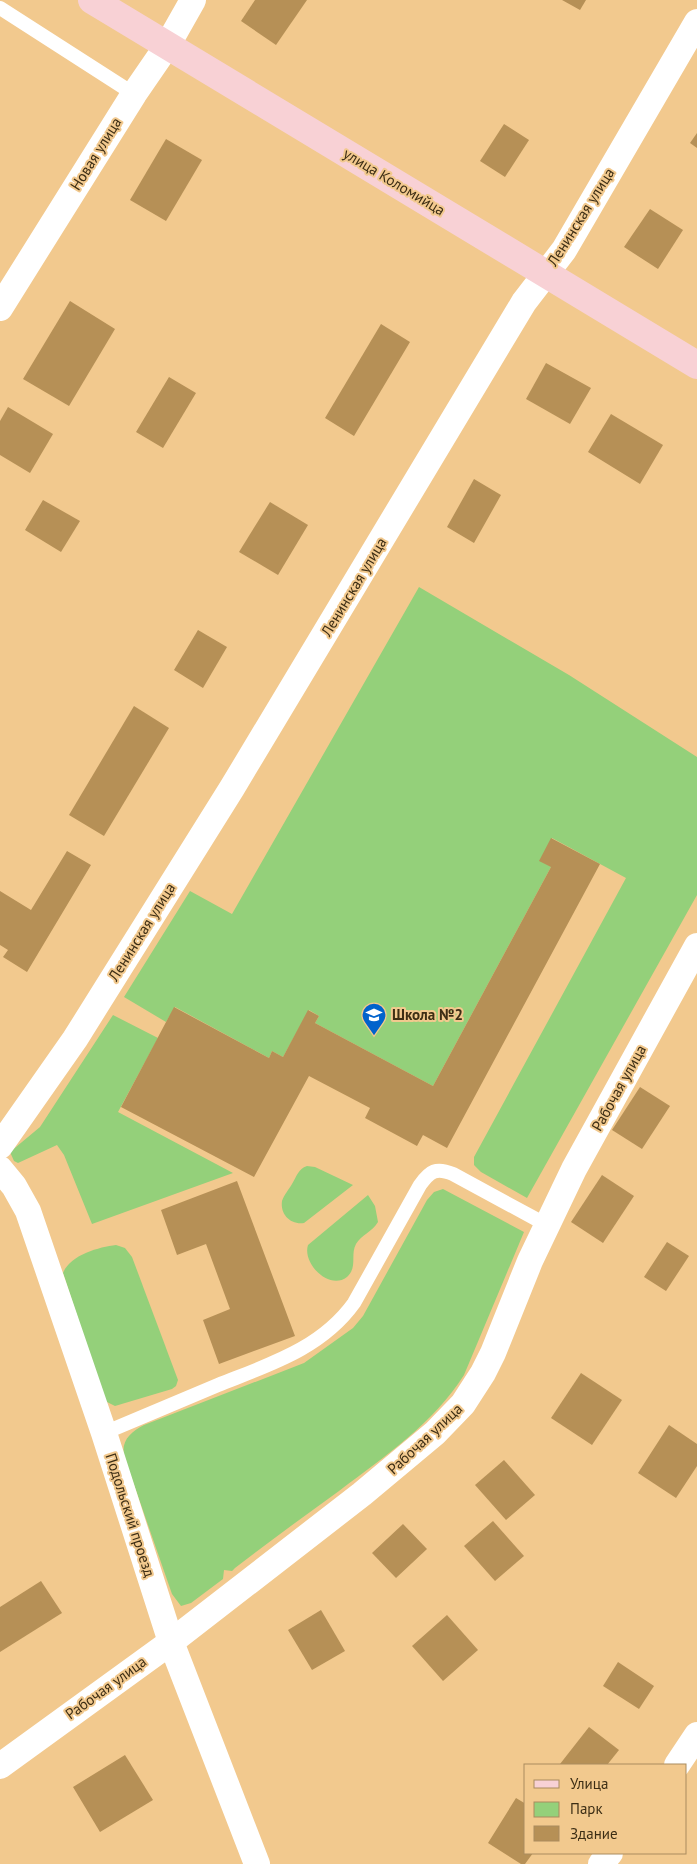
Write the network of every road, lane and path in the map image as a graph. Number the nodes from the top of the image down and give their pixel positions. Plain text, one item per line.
1 (92, 0) edge
2 (193, 0) edge
3 (0, 8) edge
4 (697, 22) edge
5 (167, 46) junction
6 (134, 94) junction
7 (546, 273) junction
8 (0, 308) edge
9 (697, 365) edge
10 (697, 946) edge
11 (0, 1146) edge
12 (0, 1170) edge
13 (547, 1225) junction
14 (104, 1433) junction
15 (171, 1642) junction
16 (697, 1735) edge
17 (678, 1764) edge
18 (0, 1766) edge
19 (609, 1854) edge
20 (257, 1864) edge
21 (601, 1864) edge

1 - 5 main road, улица Коломийца
2 - 5 street, Новая улица
3 - 6 lane
4 - 7 street, Ленинская улица
5 - 6 street, Новая улица
5 - 7 main road, улица Коломийца
6 - 8 street, Новая улица
7 - 9 main road, улица Коломийца
7 - 11 street, Ленинская улица
10 - 13 street, Рабочая улица
12 - 14 street, Подольский проезд
13 - 14 lane
13 - 15 street, Рабочая улица
14 - 15 street, Подольский проезд
15 - 18 street, Рабочая улица
15 - 20 street, Подольский проезд
16 - 17 street
19 - 21 street

